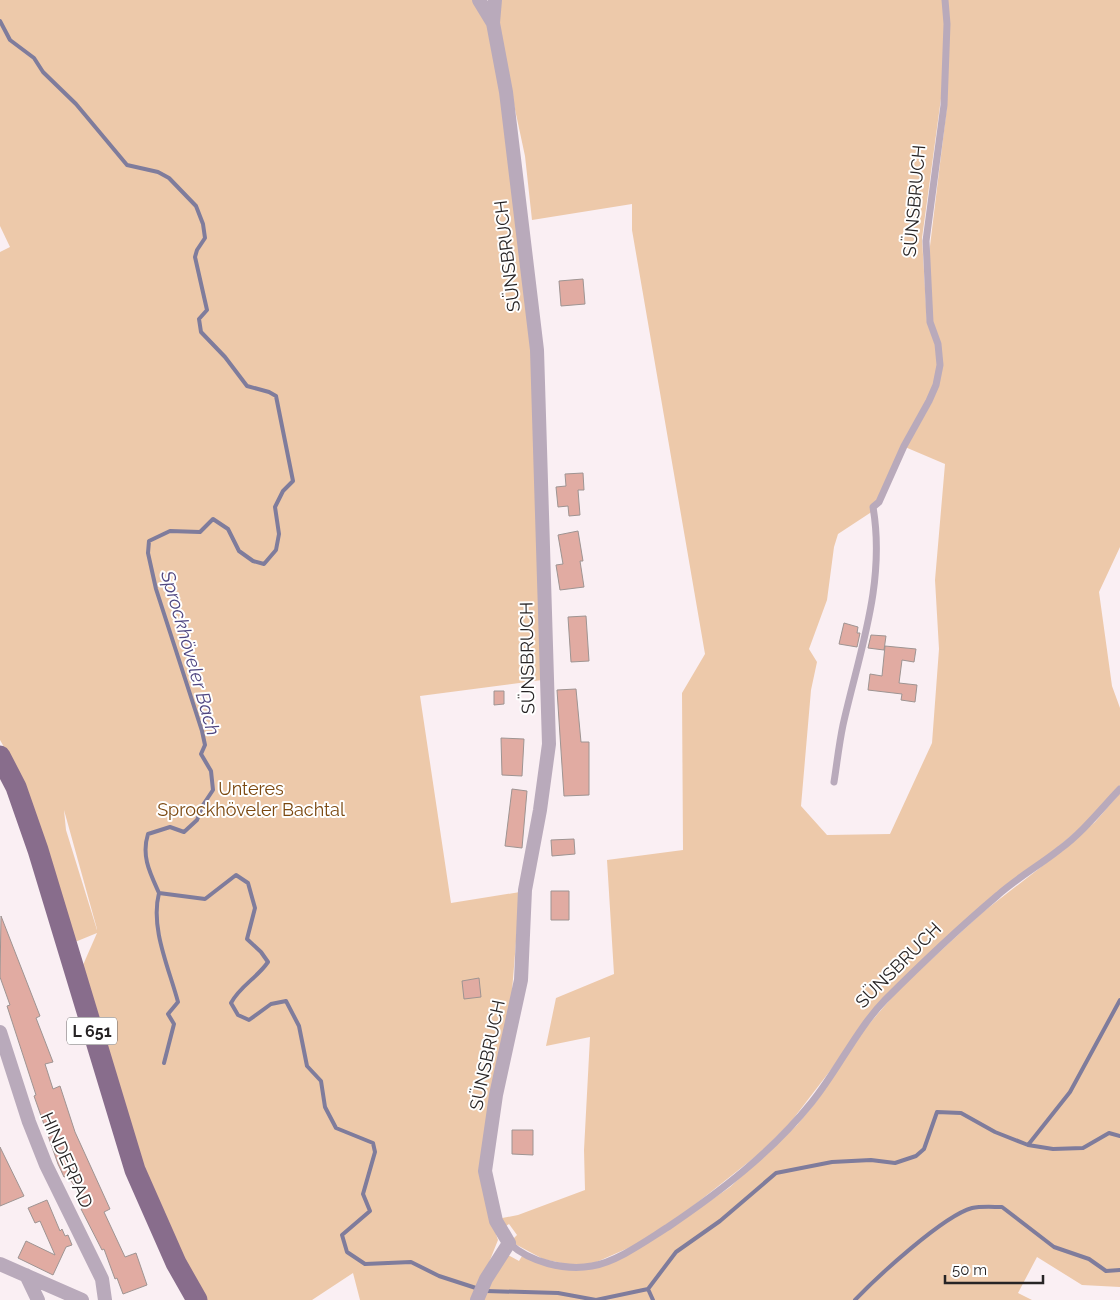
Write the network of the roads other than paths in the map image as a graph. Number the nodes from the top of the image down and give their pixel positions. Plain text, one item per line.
1 (479, 0) edge
2 (495, 0) edge
3 (945, 0) edge
4 (493, 23) junction
5 (0, 756) edge
6 (834, 782) dead end
7 (1120, 789) edge
8 (0, 1032) edge
9 (509, 1244) junction
10 (0, 1264) edge
11 (26, 1275) junction
12 (478, 1298) edge
13 (38, 1300) edge
14 (82, 1300) edge
15 (104, 1300) edge
16 (197, 1300) edge

1 - 4 street
2 - 4 street, SÜNSBRUCH
3 - 6 lane, SÜNSBRUCH
4 - 9 street, SÜNSBRUCH
5 - 16 main road, L 651
7 - 9 lane, SÜNSBRUCH
8 - 15 street, HINDERPAD
9 - 12 street
10 - 11 street
11 - 13 street
11 - 14 street

